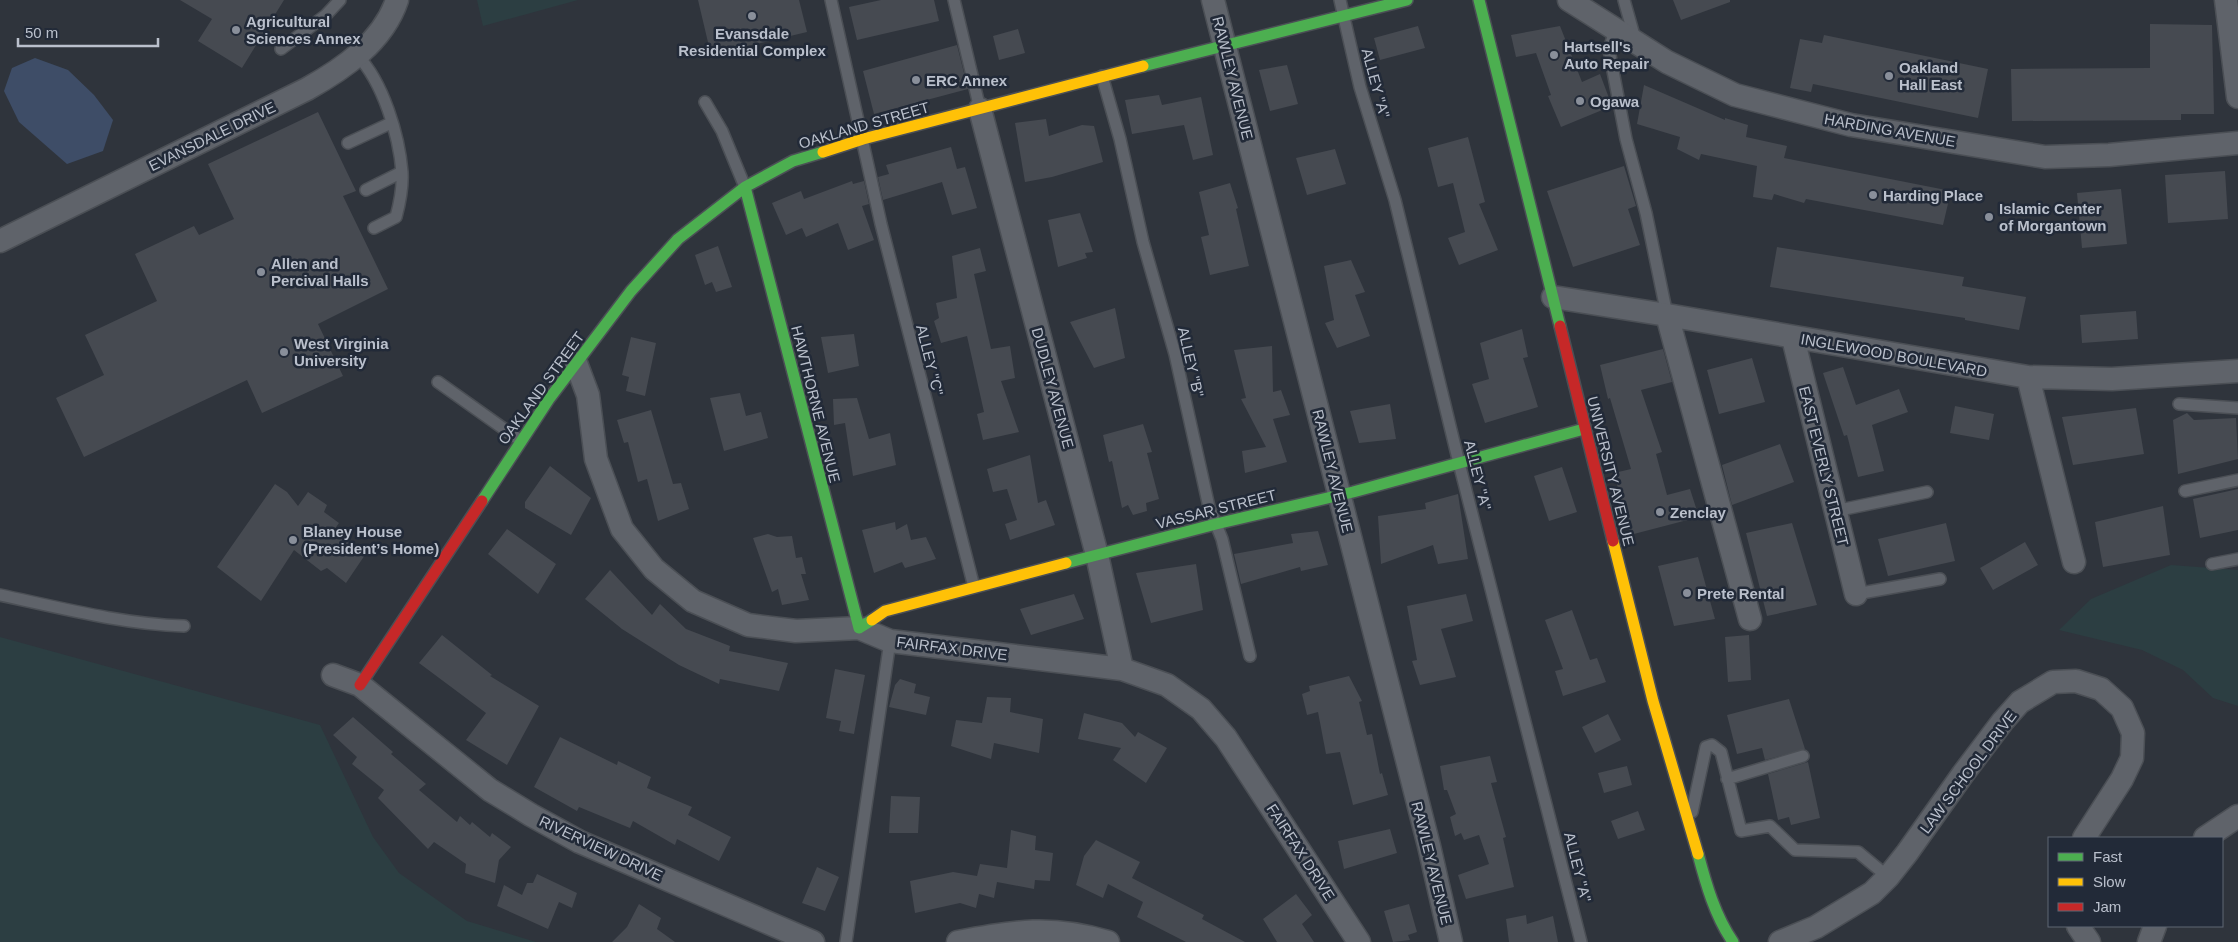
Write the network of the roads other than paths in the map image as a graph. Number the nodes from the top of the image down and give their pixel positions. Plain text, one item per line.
1 (340, 0) edge
2 (397, 0) edge
3 (830, 0) edge
4 (954, 0) edge
5 (1213, 0) edge
6 (1340, 0) edge
7 (1407, 0) edge
8 (1479, 0) edge
9 (1569, 0) edge
10 (1624, 0) edge
11 (2226, 0) edge
12 (1343, 16) junction
13 (1615, 30) junction
14 (1636, 43) junction
15 (1224, 45) junction
16 (281, 50) dead end
17 (358, 55) junction
18 (1102, 76) junction
19 (2238, 97) edge
20 (704, 102) dead end
21 (980, 109) junction
22 (392, 123) junction
23 (863, 139) junction
24 (2238, 142) edge
25 (348, 143) dead end
26 (402, 172) junction
27 (745, 187) junction
28 (366, 190) dead end
29 (374, 228) dead end
30 (0, 241) edge
31 (1553, 297) junction
32 (1667, 315) junction
33 (1793, 338) junction
34 (576, 363) junction
35 (2238, 371) edge
36 (2028, 377) junction
37 (438, 382) dead end
38 (2179, 404) dead end
39 (2238, 408) edge
40 (1584, 429) junction
41 (521, 441) junction
42 (1459, 463) junction
43 (2238, 480) edge
44 (2185, 491) dead end
45 (1927, 492) dead end
46 (1339, 495) junction
47 (1836, 511) junction
48 (1216, 524) junction
49 (1097, 555) junction
50 (2238, 559) edge
51 (2074, 562) dead end
52 (2212, 564) dead end
53 (1940, 579) dead end
54 (974, 587) junction
55 (1856, 594) joint
56 (0, 595) edge
57 (1750, 619) dead end
58 (184, 626) dead end
59 (859, 628) junction
60 (890, 640) junction
61 (1250, 656) dead end
62 (1122, 669) junction
63 (333, 674) dead end
64 (360, 685) junction
65 (1803, 756) dead end
66 (1727, 779) junction
67 (2238, 816) edge
68 (1689, 827) junction
69 (2085, 837) edge
70 (2207, 837) edge
71 (1888, 877) junction
72 (2155, 927) edge
73 (813, 942) edge
74 (846, 942) edge
75 (958, 942) edge
76 (1108, 942) edge
77 (1359, 942) edge
78 (1451, 942) edge
79 (1582, 942) edge
80 (1733, 942) edge
81 (1780, 942) edge
82 (2149, 942) edge

1 - 16 lane
2 - 17 street, EVANSDALE DRIVE
3 - 23 lane, ALLEY "C"
4 - 21 lane
5 - 15 street, RAWLEY AVENUE
6 - 12 lane, ALLEY "A"
7 - 12 street, OAKLAND STREET
8 - 31 street, UNIVERSITY AVENUE
9 - 13 street, HARDING AVENUE
10 - 14 lane
11 - 19 street
12 - 15 street, OAKLAND STREET
12 - 42 lane, ALLEY "A"
13 - 14 street, HARDING AVENUE
13 - 32 lane
14 - 24 street, HARDING AVENUE
15 - 18 street, OAKLAND STREET
15 - 46 street, RAWLEY AVENUE
17 - 22 lane
17 - 30 street, EVANSDALE DRIVE
18 - 21 street, OAKLAND STREET
18 - 48 lane, ALLEY "B"
20 - 27 lane
21 - 23 street, OAKLAND STREET
21 - 49 street, DUDLEY AVENUE
22 - 25 lane
22 - 26 lane
23 - 27 street, OAKLAND STREET
23 - 54 lane, ALLEY "C"
26 - 28 lane
26 - 29 lane
27 - 34 street, OAKLAND STREET
27 - 59 street, HAWTHORNE AVENUE
31 - 32 street, INGLEWOOD BOULEVARD
31 - 40 street, UNIVERSITY AVENUE
32 - 33 street, INGLEWOOD BOULEVARD
32 - 57 street
33 - 36 street, INGLEWOOD BOULEVARD
33 - 47 street, EAST EVERLY STREET
34 - 41 street, OAKLAND STREET
34 - 59 street, FAIRFAX DRIVE
35 - 36 street, INGLEWOOD BOULEVARD
36 - 51 street
37 - 41 lane
38 - 39 lane
40 - 42 street, VASSAR STREET
40 - 68 street, UNIVERSITY AVENUE
41 - 64 street, OAKLAND STREET
42 - 46 street, VASSAR STREET
42 - 79 lane, ALLEY "A"
43 - 44 lane
45 - 47 lane
46 - 48 street, VASSAR STREET
46 - 78 street, RAWLEY AVENUE
47 - 55 street, EAST EVERLY STREET
48 - 49 street, VASSAR STREET
48 - 61 lane, ALLEY "B"
49 - 54 street, VASSAR STREET
49 - 62 street, DUDLEY AVENUE
50 - 52 lane
53 - 55 lane
54 - 59 street, VASSAR STREET
56 - 58 lane
59 - 60 street, FAIRFAX DRIVE
60 - 62 street, FAIRFAX DRIVE
60 - 74 lane
62 - 77 street, FAIRFAX DRIVE
63 - 64 street, RIVERVIEW DRIVE
64 - 73 street, RIVERVIEW DRIVE
65 - 66 lane
66 - 68 lane
66 - 71 lane
67 - 70 street
68 - 80 street, UNIVERSITY AVENUE
69 - 71 street, LAW SCHOOL DRIVE
71 - 81 street, LAW SCHOOL DRIVE
72 - 82 street
75 - 76 street

